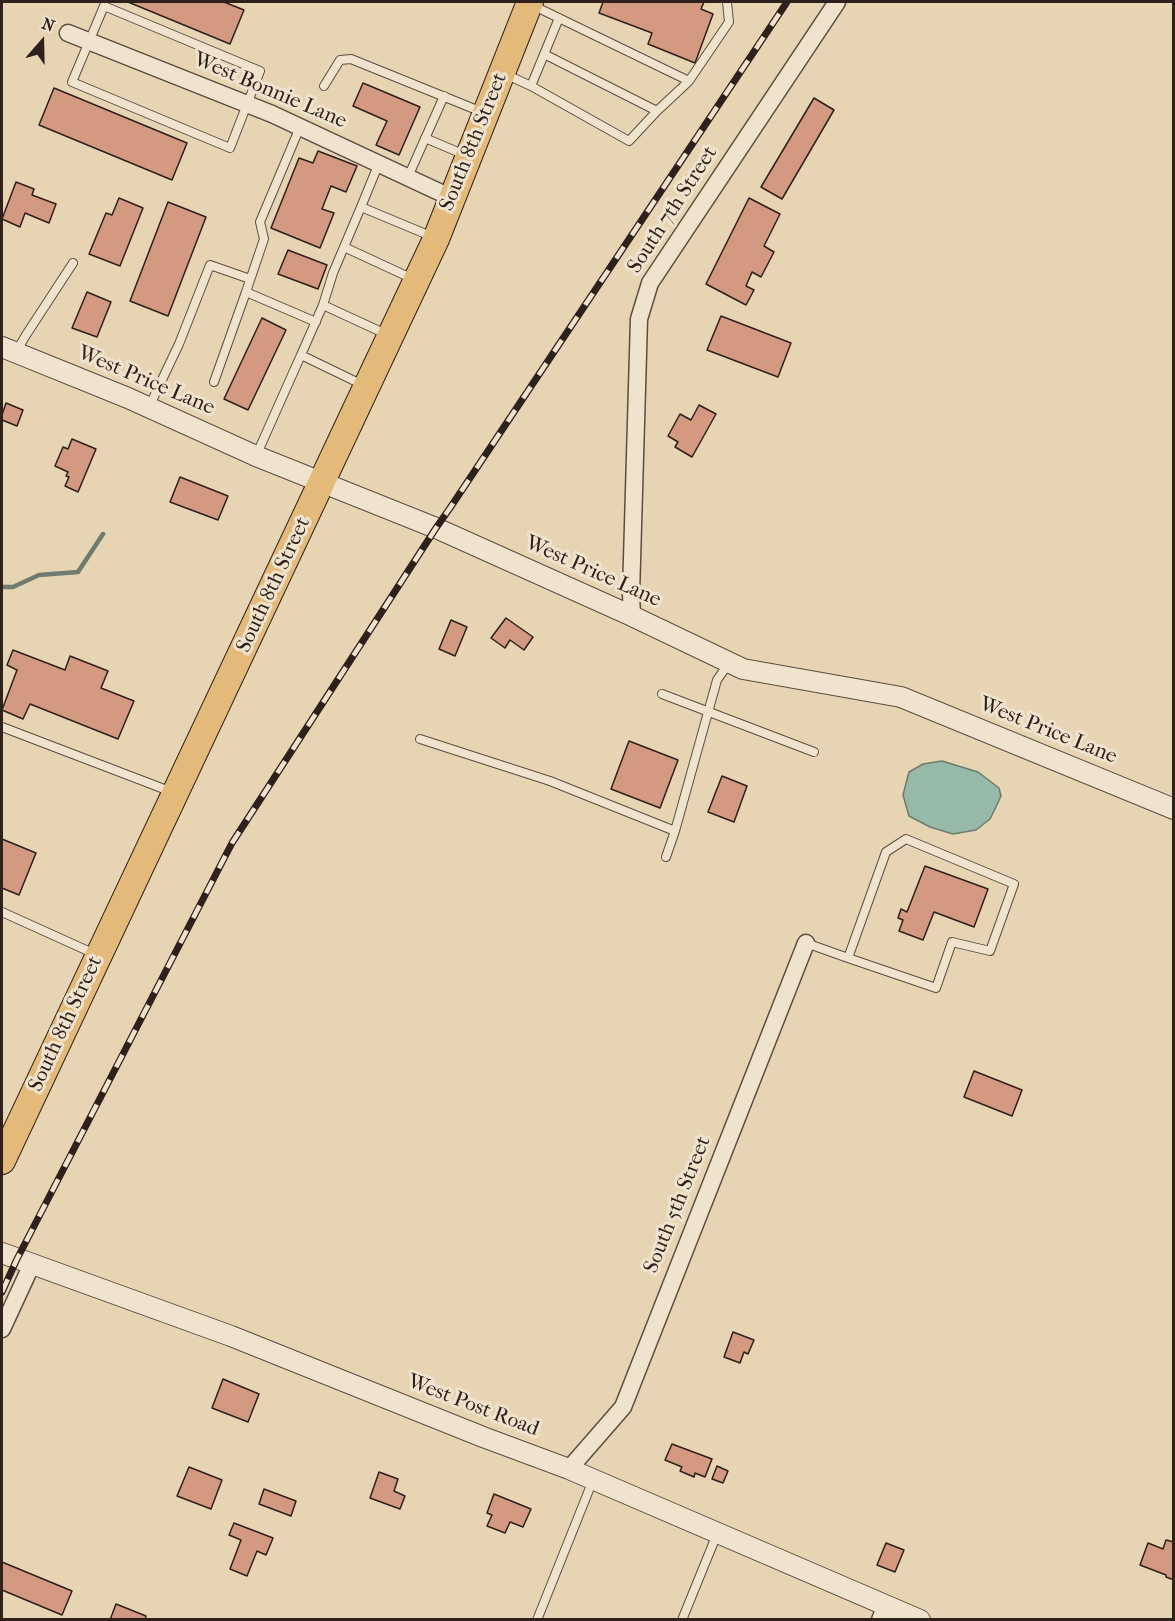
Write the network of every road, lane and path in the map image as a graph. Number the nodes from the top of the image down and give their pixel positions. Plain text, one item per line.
1 (529, 2) edge
2 (727, 2) edge
3 (837, 2) edge
4 (559, 18) junction
5 (68, 33) dead end
6 (89, 41) junction
7 (544, 54) junction
8 (501, 73) junction
9 (689, 81) junction
10 (324, 86) dead end
11 (531, 86) junction
12 (444, 96) junction
13 (246, 104) junction
14 (657, 111) junction
15 (486, 113) junction
16 (300, 127) junction
17 (425, 138) junction
18 (469, 156) junction
19 (379, 163) junction
20 (408, 177) junction
21 (452, 198) junction
22 (360, 207) junction
23 (436, 239) junction
24 (344, 247) junction
25 (73, 263) dead end
26 (250, 279) junction
27 (415, 280) junction
28 (246, 292) junction
29 (323, 306) junction
30 (316, 322) junction
31 (390, 336) junction
32 (9, 350) edge
33 (301, 355) junction
34 (214, 382) dead end
35 (367, 387) junction
36 (148, 407) junction
37 (256, 456) junction
38 (322, 481) junction
39 (632, 616) junction
40 (729, 662) junction
41 (662, 694) dead end
42 (709, 712) junction
43 (2, 727) edge
44 (420, 739) dead end
45 (813, 752) dead end
46 (175, 794) junction
47 (1173, 809) edge
48 (675, 831) junction
49 (666, 857) dead end
50 (2, 912) edge
51 (806, 943) joint
52 (99, 955) junction
53 (848, 958) junction
54 (2, 1161) edge
55 (2, 1253) edge
56 (32, 1264) junction
57 (2, 1329) edge
58 (569, 1470) junction
59 (593, 1480) junction
60 (718, 1533) junction
61 (883, 1612) edge
62 (537, 1620) edge
63 (682, 1620) edge
64 (920, 1620) edge

1 - 4 lane
1 - 8 main road, South 8th Street
2 - 9 lane
3 - 39 street, South 7th Street
4 - 7 lane
4 - 9 lane
5 - 6 street, West Bonnie Lane
6 - 13 street, West Bonnie Lane
6 - 13 lane
6 - 13 lane
7 - 11 lane
7 - 14 lane
8 - 11 lane
8 - 15 main road, South 8th Street
9 - 14 lane
10 - 12 lane
11 - 14 lane
12 - 15 lane
12 - 17 lane
13 - 16 street, West Bonnie Lane
15 - 18 main road, South 8th Street
16 - 19 street, West Bonnie Lane
16 - 26 lane
17 - 18 lane
17 - 20 lane
18 - 21 main road, South 8th Street
19 - 20 street, West Bonnie Lane
19 - 22 lane
20 - 21 street, West Bonnie Lane
21 - 23 main road, South 8th Street
22 - 23 lane
22 - 24 lane
23 - 27 main road, South 8th Street
24 - 27 lane
24 - 29 lane
25 - 32 lane
26 - 28 lane
26 - 36 lane
27 - 31 main road, South 8th Street
28 - 30 lane
28 - 34 lane
29 - 30 lane
29 - 31 lane
30 - 33 lane
31 - 35 main road, South 8th Street
32 - 36 street, West Price Lane
33 - 35 lane
33 - 37 lane
35 - 38 main road, South 8th Street
36 - 37 street, West Price Lane
37 - 38 street, West Price Lane
38 - 39 street, West Price Lane
38 - 46 main road, South 8th Street
39 - 40 street, West Price Lane
40 - 42 lane
40 - 47 street, West Price Lane
41 - 42 lane
42 - 45 lane
42 - 48 lane
43 - 46 lane
44 - 48 lane
46 - 52 main road, South 8th Street
48 - 49 lane
50 - 52 lane
51 - 53 lane
51 - 58 street, South 5th Street
52 - 54 main road, South 8th Street
53 - 53 lane
55 - 56 street, West Post Road
56 - 57 street
56 - 58 street, West Post Road
58 - 59 street, West Post Road
59 - 60 street, West Post Road
59 - 62 lane
60 - 61 street, West Post Road
60 - 63 lane
61 - 64 street, West Post Road

